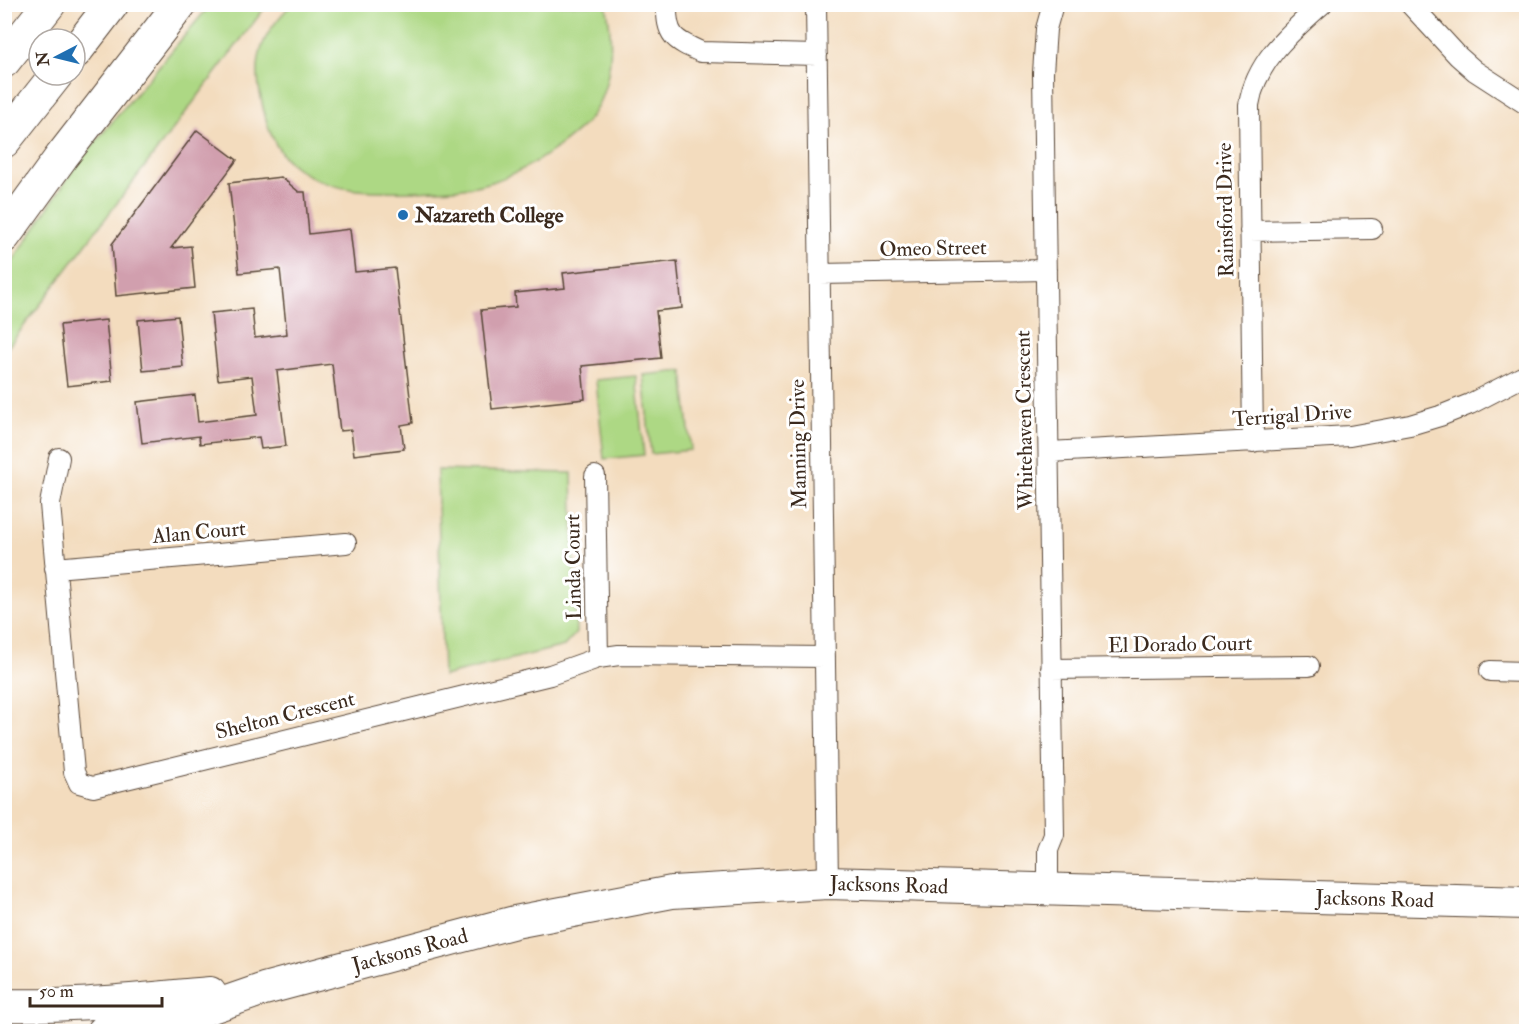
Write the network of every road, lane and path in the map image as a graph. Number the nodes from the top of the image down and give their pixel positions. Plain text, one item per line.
1 (49, 4) edge
2 (112, 4) edge
3 (180, 4) edge
4 (667, 4) edge
5 (816, 4) edge
6 (1053, 4) edge
7 (1322, 4) edge
8 (1410, 4) edge
9 (87, 36) edge
10 (817, 54) junction
11 (4, 61) edge
12 (47, 87) edge
13 (1527, 104) edge
14 (4, 141) edge
15 (1372, 229) dead end
16 (1250, 231) junction
17 (4, 236) edge
18 (1046, 270) junction
19 (820, 274) junction
20 (1527, 375) edge
21 (1253, 442) junction
22 (1048, 452) junction
23 (59, 458) dead end
24 (595, 476) dead end
25 (346, 543) dead end
26 (55, 568) junction
27 (825, 657) junction
28 (598, 658) junction
29 (1308, 666) dead end
30 (1051, 669) junction
31 (1490, 671) dead end
32 (1527, 672) edge
33 (828, 883) junction
34 (1054, 890) junction
35 (1527, 903) edge
36 (264, 988) junction
37 (4, 1005) edge
38 (103, 1032) edge

1 - 11 highway
2 - 9 highway
3 - 17 highway
4 - 10 street
5 - 10 street, Manning Drive
6 - 18 street, Whitehaven Crescent
7 - 16 street, Rainsford Drive
8 - 13 street
10 - 19 street, Manning Drive
12 - 14 highway
15 - 16 street
16 - 21 street, Rainsford Drive
18 - 19 street, Omeo Street
18 - 22 street, Whitehaven Crescent
19 - 27 street, Manning Drive
20 - 21 street, Terrigal Drive
21 - 22 street, Terrigal Drive
22 - 30 street, Whitehaven Crescent
23 - 26 street, Shelton Crescent
24 - 28 street, Linda Court
25 - 26 street, Alan Court
26 - 28 street, Shelton Crescent
27 - 28 street, Shelton Crescent
27 - 33 street, Manning Drive
29 - 30 street, El Dorado Court
30 - 34 street, Whitehaven Crescent
31 - 32 street
33 - 34 main road, Jacksons Road
33 - 36 main road, Jacksons Road
34 - 35 main road, Jacksons Road
36 - 37 main road, Jacksons Road
36 - 38 main road, Jacksons Road

